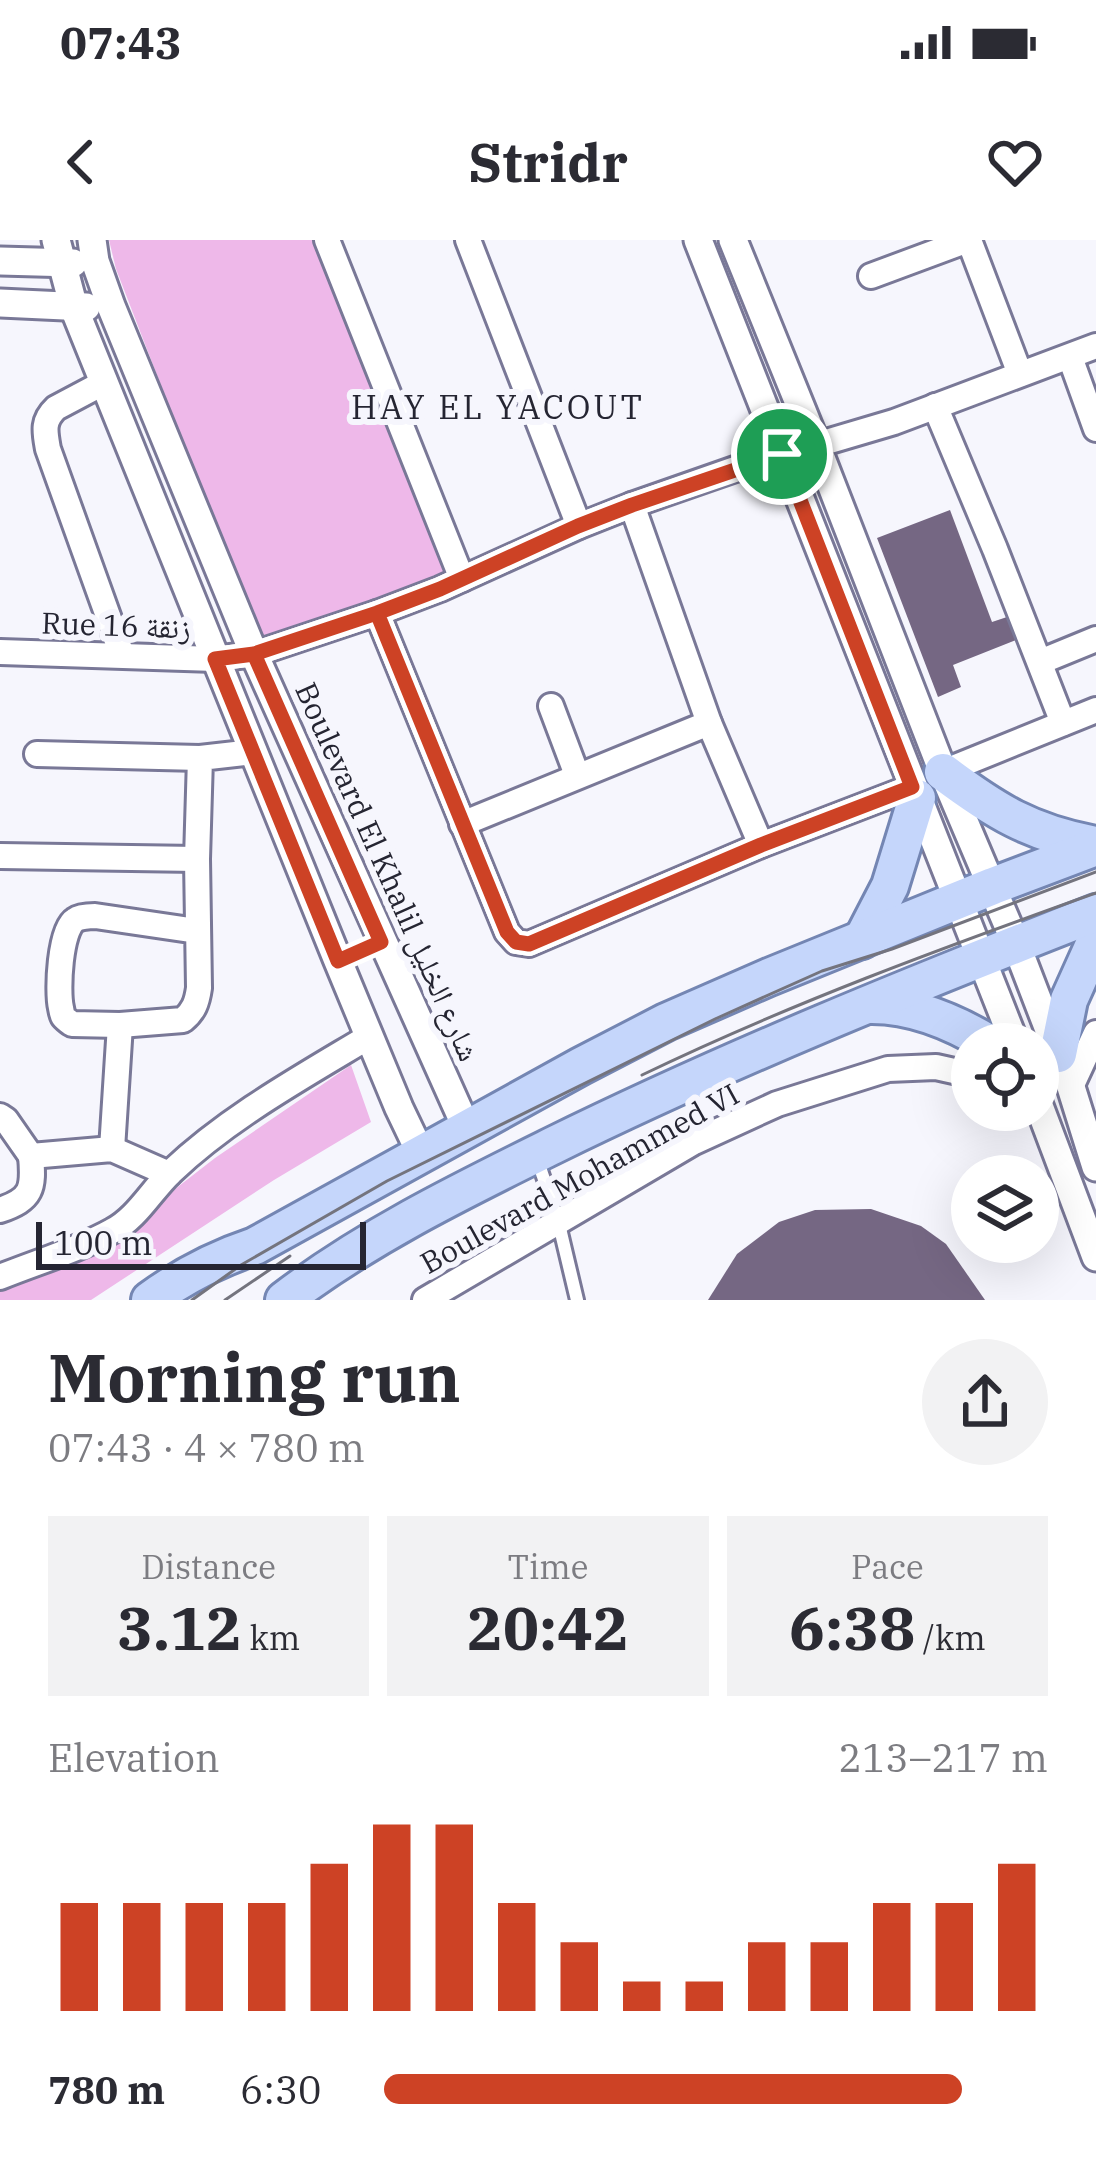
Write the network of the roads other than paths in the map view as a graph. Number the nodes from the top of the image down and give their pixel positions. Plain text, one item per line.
1 (355, 240) edge
2 (468, 240) edge
3 (698, 240) edge
4 (733, 240) edge
5 (969, 240) edge
6 (328, 245) edge
7 (93, 250) edge
8 (58, 252) edge
9 (0, 261) edge
10 (871, 276) dead end
11 (0, 303) edge
12 (111, 307) junction
13 (74, 308) junction
14 (1096, 346) edge
15 (1070, 357) junction
16 (1020, 374) junction
17 (105, 382) junction
18 (935, 406) junction
19 (1096, 429) edge
20 (816, 445) junction
21 (782, 454) junction
22 (632, 505) junction
23 (578, 526) junction
24 (463, 579) junction
25 (377, 613) junction
26 (1096, 639) edge
27 (0, 652) edge
28 (254, 654) junction
29 (122, 655) junction
30 (215, 659) junction
31 (1040, 662) junction
32 (551, 706) dead end
33 (1096, 710) edge
34 (710, 723) junction
35 (1063, 723) junction
36 (253, 752) junction
37 (37, 754) dead end
38 (200, 758) junction
39 (577, 775) junction
40 (924, 786) junction
41 (462, 824) junction
42 (761, 845) junction
43 (1096, 846) edge
44 (0, 856) edge
45 (197, 859) junction
46 (993, 886) junction
47 (959, 900) junction
48 (1096, 913) edge
49 (197, 932) junction
50 (862, 940) junction
51 (1096, 940) edge
52 (381, 942) junction
53 (1016, 944) junction
54 (981, 957) junction
55 (338, 961) junction
56 (868, 1004) junction
57 (951, 1023) edge
58 (1007, 1023) edge
59 (121, 1025) junction
60 (1096, 1033) edge
61 (370, 1036) junction
62 (951, 1070) edge
63 (1065, 1071) junction
64 (0, 1116) edge
65 (467, 1129) junction
66 (1047, 1131) edge
67 (112, 1149) junction
68 (421, 1154) junction
69 (535, 1155) junction
70 (31, 1156) junction
71 (1096, 1167) edge
72 (169, 1174) junction
73 (0, 1210) edge
74 (558, 1220) junction
75 (1096, 1257) edge
76 (0, 1276) edge
77 (150, 1300) edge
78 (284, 1300) edge
79 (425, 1300) edge
80 (577, 1300) edge

1 - 6 street
2 - 23 street
3 - 21 street
4 - 20 street
5 - 10 street
5 - 16 street
6 - 24 street
7 - 8 street
7 - 12 street, Boulevard El Khalil شارع الخليل
8 - 9 street
8 - 13 street
11 - 13 street
12 - 13 street
12 - 28 street, Boulevard El Khalil شارع الخليل
13 - 17 street
14 - 15 street, Rue 16 زنقة
15 - 16 street, Rue 16 زنقة
15 - 19 street
16 - 18 street, Rue 16 زنقة
17 - 29 street
17 - 30 street
18 - 20 street, Rue 16 زنقة
18 - 31 street
20 - 21 street, Rue 16 زنقة
20 - 40 street
21 - 22 street, Rue 16 زنقة
21 - 40 street
22 - 23 street, Rue 16 زنقة
22 - 34 street
23 - 24 street, Rue 16 زنقة
24 - 25 street, Rue 16 زنقة
25 - 28 street, Rue 16 زنقة
25 - 41 street
26 - 31 street
27 - 29 street, Rue 16 زنقة
28 - 30 street, Rue 16 زنقة
28 - 52 street, Boulevard El Khalil شارع الخليل
29 - 30 street, Rue 16 زنقة
30 - 36 street
31 - 35 street
32 - 39 street
33 - 35 street
34 - 39 street
34 - 42 street
35 - 40 street
36 - 38 street
36 - 55 street
37 - 38 street
38 - 45 street
39 - 41 street
40 - 42 street
40 - 43 main road
40 - 46 street
40 - 47 street
40 - 50 main road
41 - 42 street
43 - 46 main road
44 - 45 street
45 - 49 street
46 - 47 main road
46 - 53 street
47 - 50 main road
47 - 54 street
48 - 53 main road
49 - 59 street
49 - 59 street
50 - 65 main road
51 - 63 main road
52 - 55 street
52 - 65 street, Boulevard El Khalil شارع الخليل
53 - 54 main road
53 - 63 street
54 - 56 main road
54 - 58 street
55 - 61 street
56 - 57 main road
56 - 69 main road
59 - 67 street
60 - 63 street
61 - 68 street
61 - 72 street
62 - 74 street, Boulevard Mohammed VI
63 - 71 street
64 - 70 street
65 - 68 main road
66 - 75 street
67 - 70 street
67 - 72 street
68 - 77 main road
69 - 74 lane
69 - 78 main road
70 - 73 street
72 - 76 street
74 - 79 street, Boulevard Mohammed VI
74 - 80 lane

